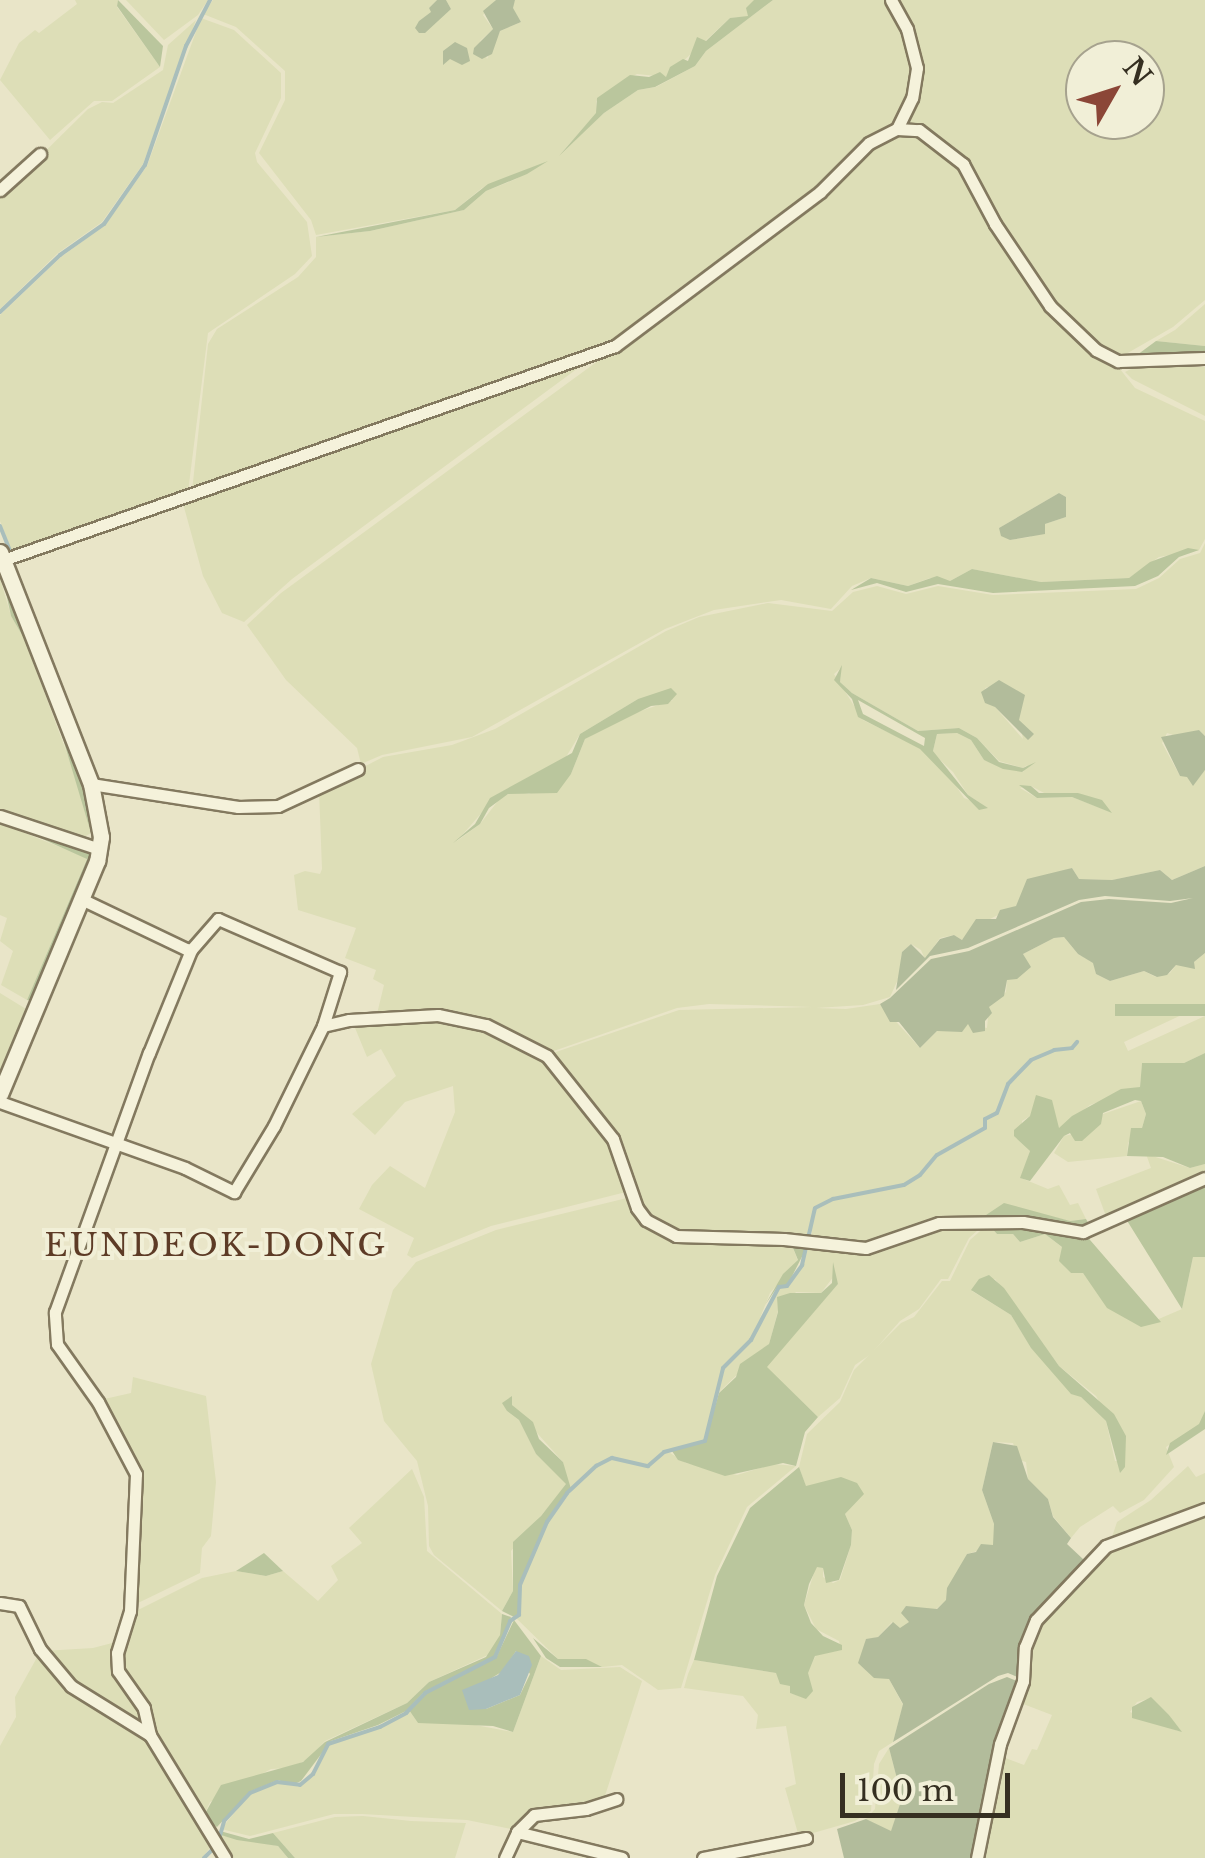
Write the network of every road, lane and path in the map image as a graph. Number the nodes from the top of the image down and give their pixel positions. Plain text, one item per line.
1 (891, 0) edge
2 (897, 129) junction
3 (40, 154) dead end
4 (0, 190) edge
5 (1205, 358) edge
6 (2, 556) edge
7 (358, 768) dead end
8 (91, 784) junction
9 (0, 816) edge
10 (99, 849) junction
11 (82, 898) junction
12 (191, 950) junction
13 (323, 1026) junction
14 (0, 1094) edge
15 (0, 1102) edge
16 (117, 1145) junction
17 (1205, 1178) edge
18 (1205, 1509) edge
19 (0, 1603) edge
20 (150, 1736) junction
21 (616, 1799) dead end
22 (517, 1832) junction
23 (806, 1838) dead end
24 (225, 1858) edge
25 (505, 1858) edge
26 (622, 1858) edge
27 (704, 1858) edge
28 (977, 1858) edge

1 - 2 street
2 - 5 street
2 - 6 street
3 - 4 street
6 - 8 main road
7 - 8 street
8 - 10 main road
9 - 10 street
10 - 11 main road
11 - 12 street
11 - 14 main road
12 - 13 street
12 - 16 street
13 - 16 street
13 - 17 street
15 - 16 street
16 - 20 street
18 - 28 street
19 - 20 street
20 - 24 street
21 - 22 street
22 - 25 street
22 - 26 street
23 - 27 street

